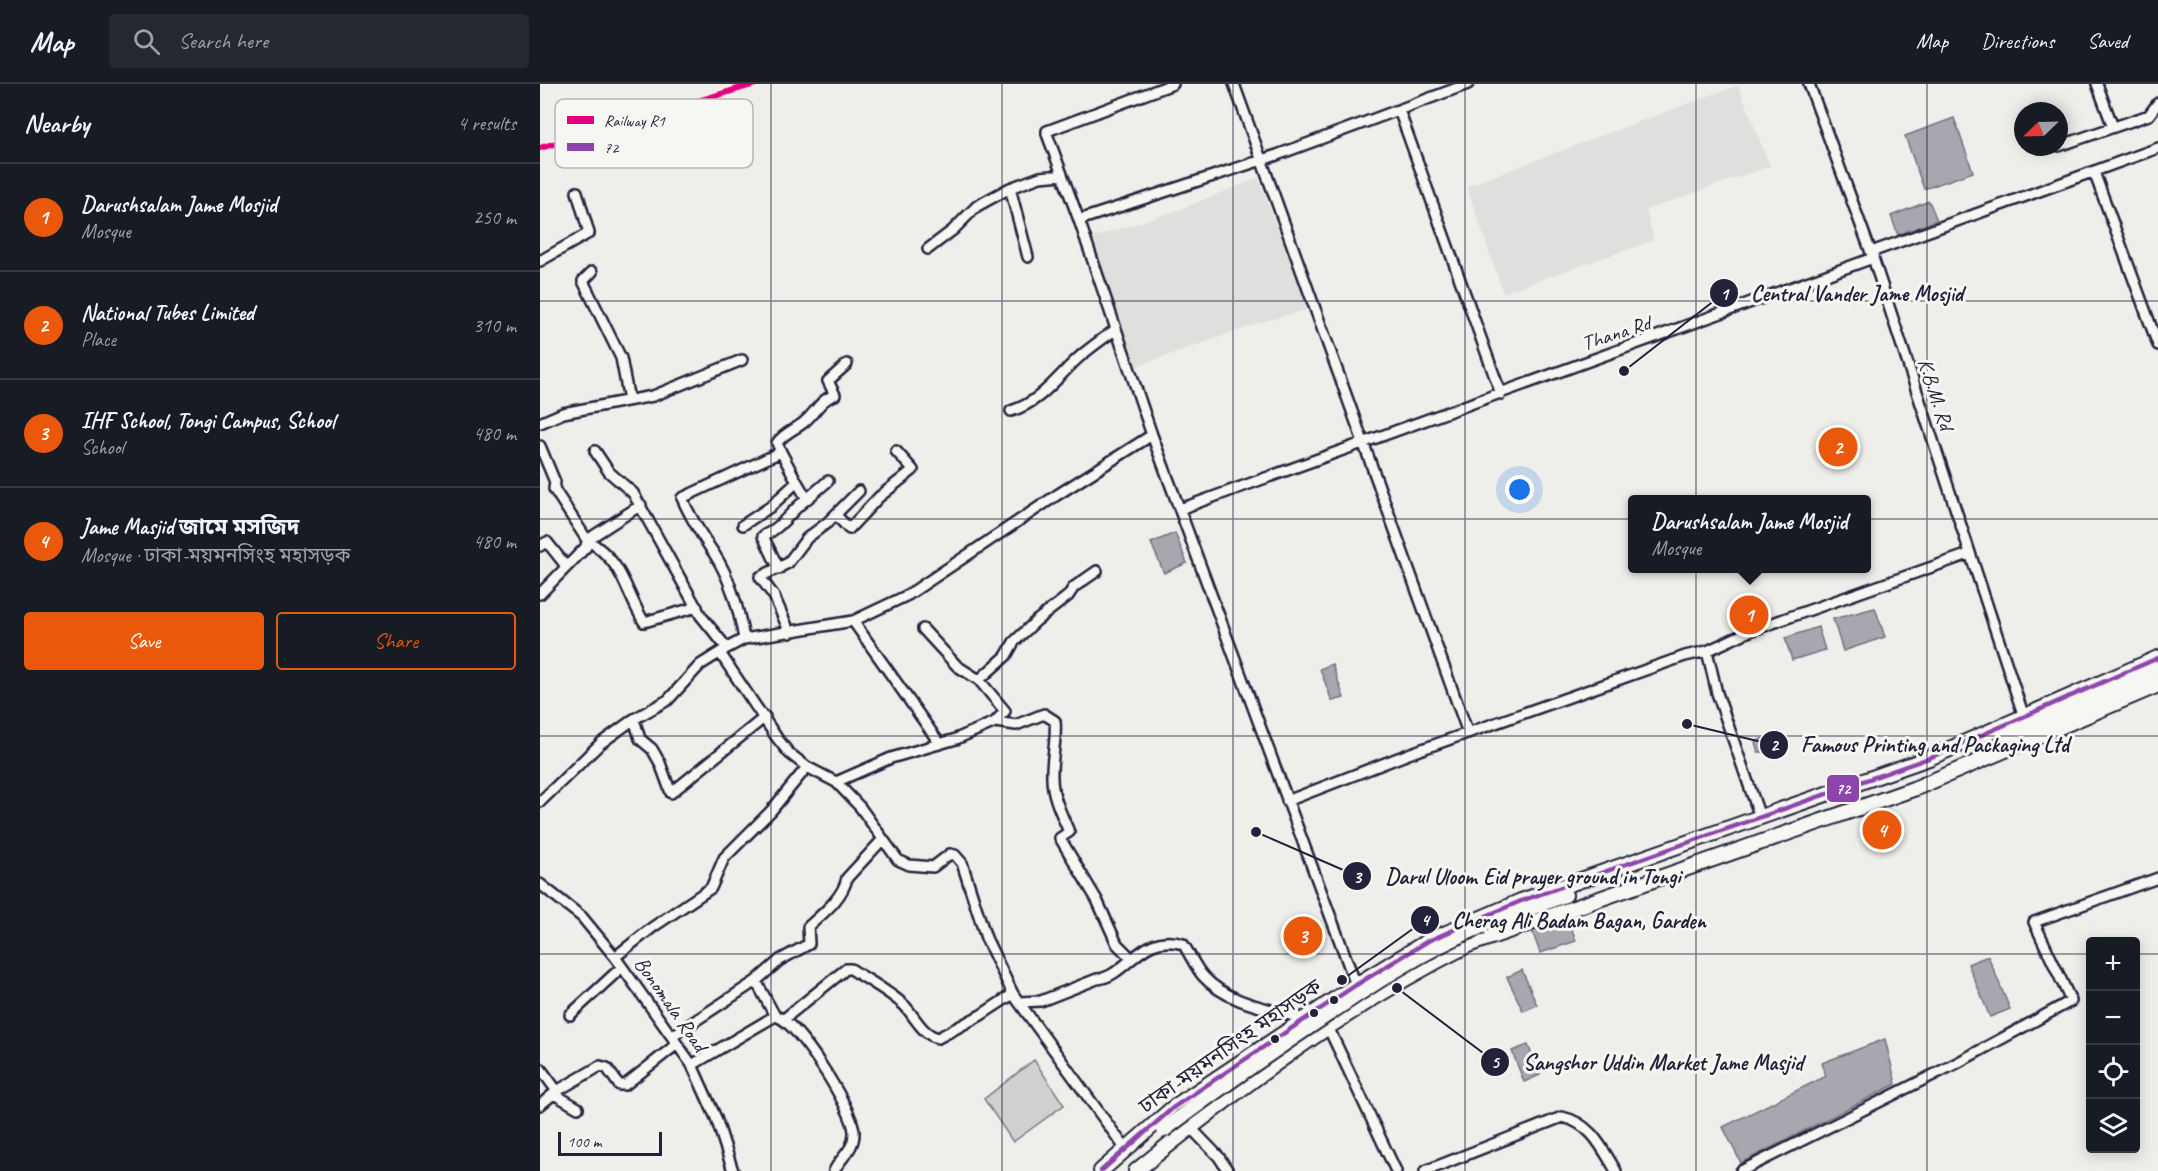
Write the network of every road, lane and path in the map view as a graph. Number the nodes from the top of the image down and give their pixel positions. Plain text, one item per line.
1 (1173, 84) edge
2 (1234, 84) edge
3 (1468, 84) edge
4 (1809, 84) edge
5 (2097, 84) edge
6 (2158, 103) edge
7 (1399, 110) junction
8 (2113, 127) junction
9 (2068, 143) edge
10 (2158, 148) edge
11 (1262, 161) junction
12 (2094, 172) junction
13 (1062, 175) junction
14 (1010, 188) junction
15 (577, 192) dead end
16 (1079, 220) junction
17 (928, 249) dead end
18 (1028, 257) dead end
19 (1873, 258) junction
20 (540, 261) edge
21 (592, 272) dead end
22 (1116, 329) junction
23 (2158, 345) edge
24 (742, 360) dead end
25 (847, 364) dead end
26 (1501, 394) junction
27 (629, 400) junction
28 (1011, 411) dead end
29 (540, 423) edge
30 (1152, 435) junction
31 (1364, 443) junction
32 (540, 446) edge
33 (595, 451) dead end
34 (896, 451) dead end
35 (782, 452) junction
36 (828, 481) dead end
37 (797, 482) junction
38 (858, 491) dead end
39 (807, 499) junction
40 (641, 505) junction
41 (1180, 509) junction
42 (836, 515) junction
43 (743, 525) dead end
44 (587, 540) junction
45 (540, 546) edge
46 (1969, 554) junction
47 (566, 566) junction
48 (779, 569) junction
49 (1097, 571) dead end
50 (540, 594) edge
51 (697, 607) junction
52 (853, 621) junction
53 (923, 629) dead end
54 (790, 633) junction
55 (744, 639) junction
56 (723, 650) junction
57 (1707, 651) junction
58 (2158, 658) edge
59 (2158, 670) edge
60 (980, 680) junction
61 (2158, 685) edge
62 (765, 717) junction
63 (2024, 717) junction
64 (634, 719) junction
65 (995, 722) junction
66 (1468, 733) junction
67 (940, 744) junction
68 (807, 767) junction
69 (836, 782) junction
70 (541, 799) edge
71 (1287, 801) junction
72 (1760, 817) junction
73 (883, 839) junction
74 (2158, 878) edge
75 (540, 884) edge
76 (615, 957) junction
77 (1131, 958) junction
78 (622, 967) junction
79 (756, 981) junction
80 (1356, 985) junction
81 (1013, 994) junction
82 (1020, 1002) junction
83 (570, 1015) dead end
84 (780, 1017) junction
85 (1306, 1018) junction
86 (1329, 1029) junction
87 (675, 1040) junction
88 (692, 1065) junction
89 (540, 1068) edge
90 (556, 1092) junction
91 (540, 1105) edge
92 (578, 1108) dead end
93 (1191, 1128) junction
94 (1164, 1130) dead end
95 (1125, 1148) junction
96 (733, 1171) edge
97 (834, 1171) edge
98 (1101, 1171) edge
99 (1136, 1171) edge
100 (1228, 1171) edge
101 (1396, 1171) edge
102 (1425, 1171) edge
103 (1616, 1171) edge
104 (1741, 1171) edge

1 - 13 street
2 - 11 street
3 - 7 street
4 - 19 street, K.B.M. Rd
5 - 8 street
6 - 8 street
7 - 11 street
7 - 26 street
8 - 9 street
10 - 12 street, Thana Rd
11 - 16 street
11 - 31 street
12 - 19 street, Thana Rd
12 - 23 street
13 - 14 street
13 - 16 street
14 - 17 street
14 - 18 street
15 - 20 street
16 - 22 street
19 - 26 street, Thana Rd
19 - 46 street, K.B.M. Rd
21 - 27 street
22 - 28 street
22 - 30 street
24 - 27 street
25 - 35 street
26 - 31 street, Thana Rd
27 - 29 street
30 - 41 street
30 - 52 street
31 - 41 street, Thana Rd
31 - 66 street
32 - 44 street
33 - 40 street
34 - 42 street
35 - 37 street
35 - 55 street
36 - 39 street
37 - 39 street
37 - 43 street
38 - 42 street
39 - 48 street
40 - 44 street
40 - 51 street
41 - 71 street
42 - 48 street
44 - 47 street
44 - 51 street
45 - 47 street
46 - 57 street
46 - 63 street, K.B.M. Rd
47 - 50 street
48 - 54 street
49 - 60 street
51 - 56 street
52 - 54 street
52 - 67 street
53 - 60 street
54 - 55 street
55 - 56 street
56 - 62 street
56 - 64 street
57 - 66 street
57 - 72 street
58 - 63 highway, ঢাকা-ময়মনসিংহ মহাসড়ক
59 - 94 highway, bridge
60 - 65 street
61 - 86 highway, ঢাকা-ময়মনসিংহ মহাসড়ক
62 - 64 street
62 - 68 street
63 - 72 highway, ঢাকা-ময়মনসিংহ মহাসড়ক
64 - 70 street
65 - 67 street
65 - 77 street
66 - 71 street
67 - 69 street
68 - 69 street
68 - 76 street
69 - 73 street
71 - 80 street
72 - 80 highway, ঢাকা-ময়মনসিংহ মহাসড়ক
73 - 79 street
73 - 81 street
74 - 104 street
75 - 76 street, Bonomala Road
76 - 78 street, Bonomala Road
77 - 82 street
77 - 85 street
78 - 83 street
78 - 87 street, Bonomala Road
79 - 84 street
79 - 87 street
80 - 85 highway, ঢাকা-ময়মনসিংহ মহাসড়ক
81 - 82 street
81 - 84 street
82 - 95 street
84 - 88 street
84 - 97 street
85 - 95 highway, ঢাকা-ময়মনসিংহ মহাসড়ক
86 - 93 highway, ঢাকা-ময়মনসিংহ মহাসড়ক
86 - 101 street
87 - 88 street, Bonomala Road
87 - 90 street
88 - 96 street, Bonomala Road
89 - 90 street
90 - 91 street
90 - 92 street
93 - 99 highway, ঢাকা-ময়মনসিংহ মহাসড়ক
93 - 100 street
95 - 98 highway, ঢাকা-ময়মনসিংহ মহাসড়ক
102 - 103 street

